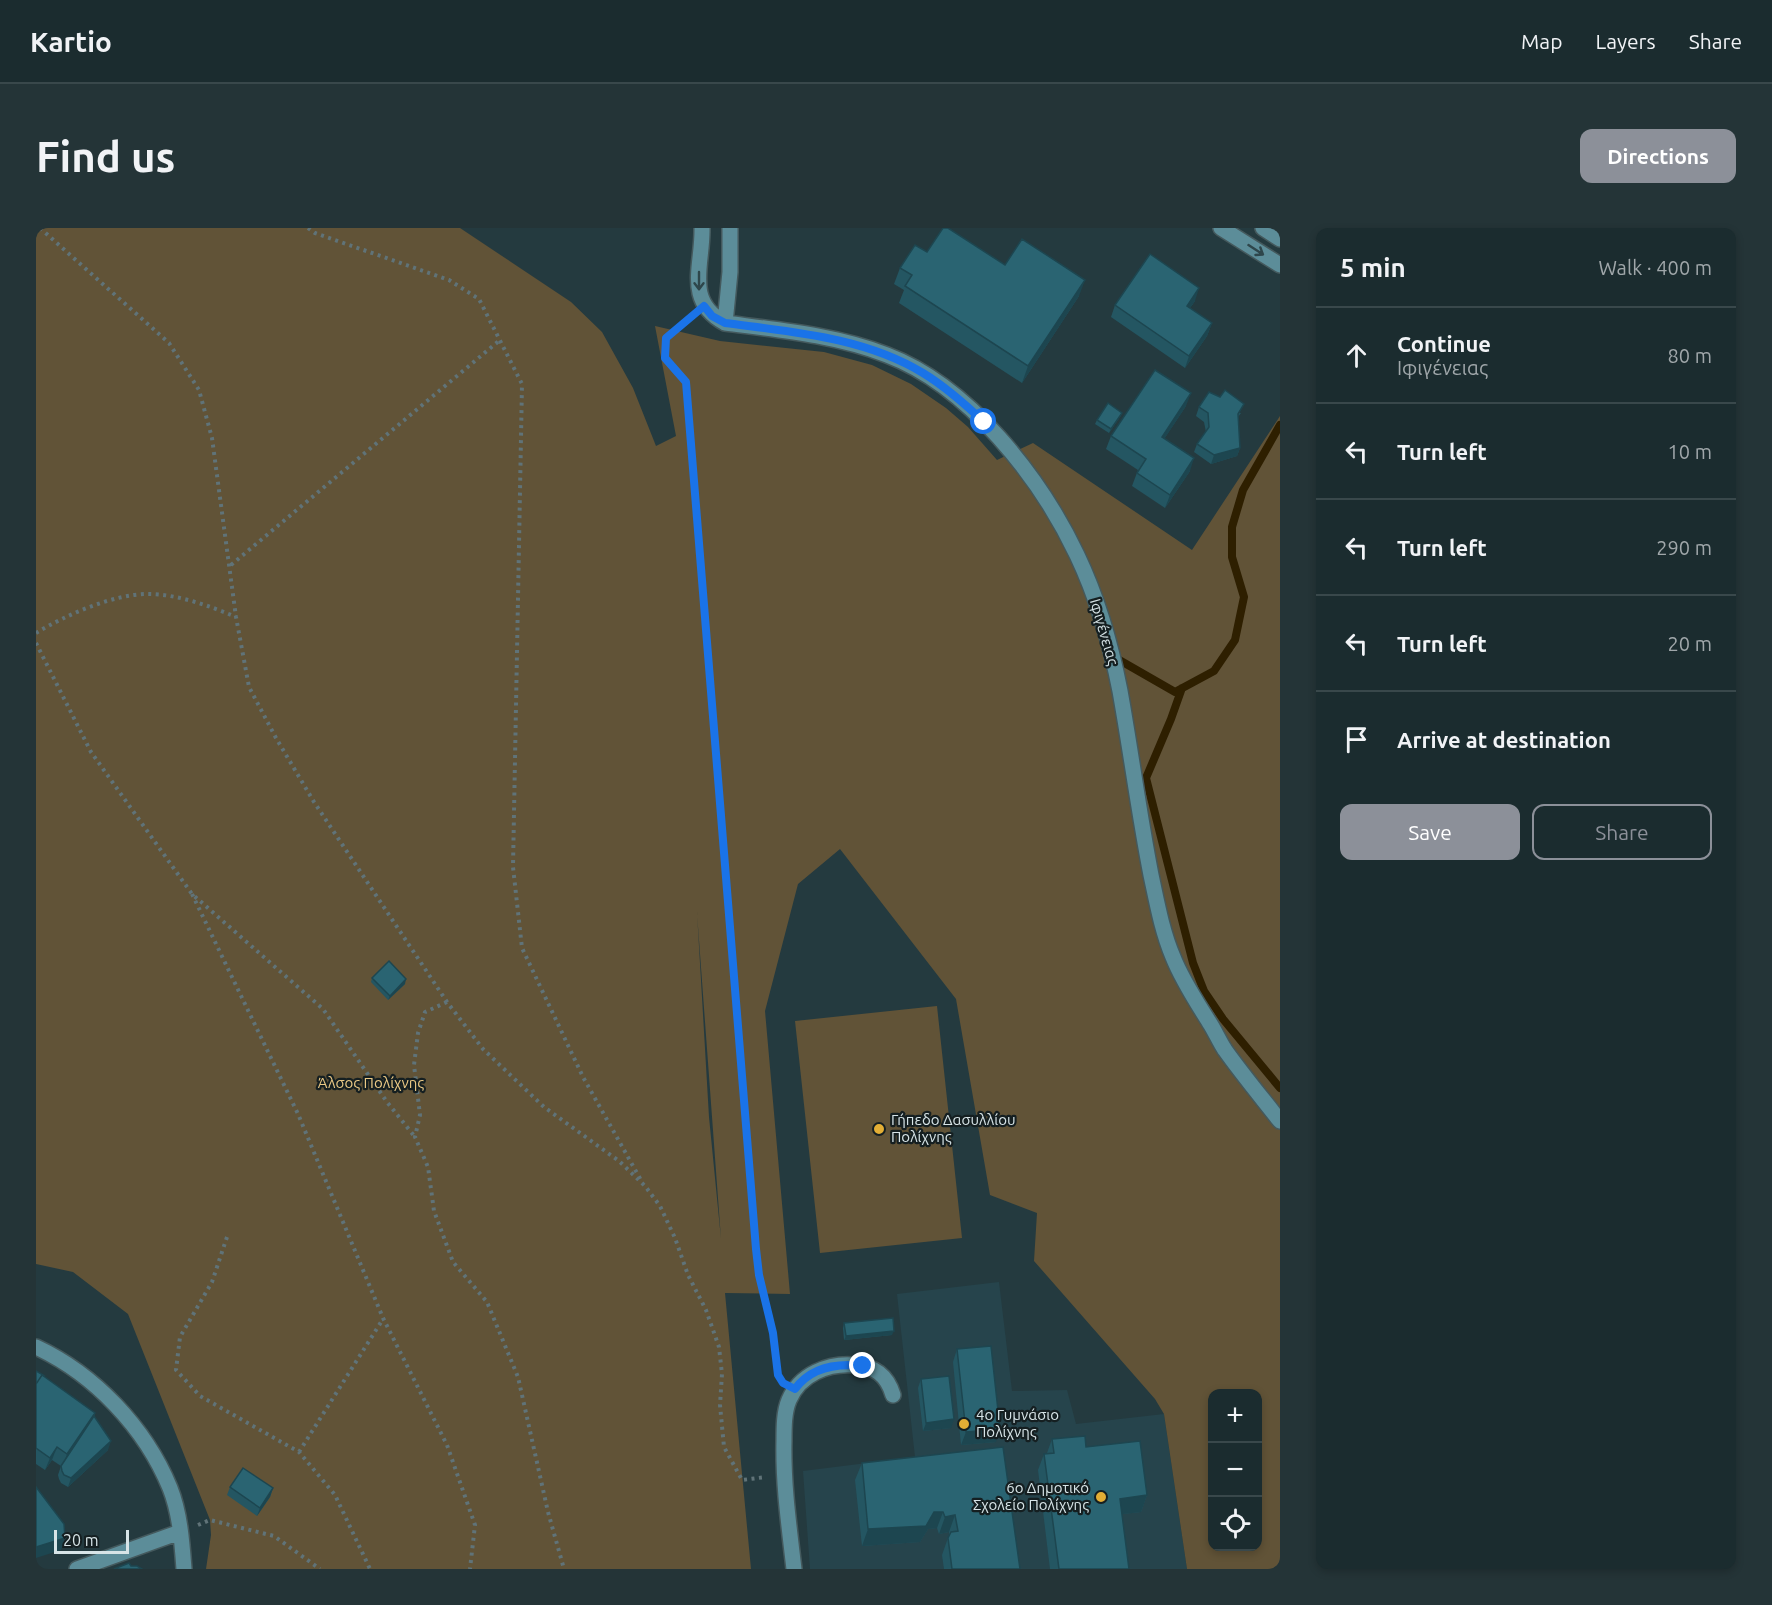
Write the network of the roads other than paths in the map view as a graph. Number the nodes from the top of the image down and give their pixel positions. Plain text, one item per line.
1 (702, 228) edge
2 (730, 228) edge
3 (1214, 228) edge
4 (1263, 228) edge
5 (1227, 232) edge
6 (1280, 239) edge
7 (1280, 265) edge
8 (725, 323) junction
9 (1280, 1121) edge
10 (36, 1347) edge
11 (893, 1395) dead end
12 (180, 1532) junction
13 (77, 1569) edge
14 (184, 1569) edge
15 (794, 1569) edge

1 -> 8 street
2 - 8 street
3 - 5 street
4 - 6 street
5 -> 7 street
8 - 9 street, Ιφιγένειας
10 - 12 street
11 - 15 street
12 - 13 street
12 - 14 street

